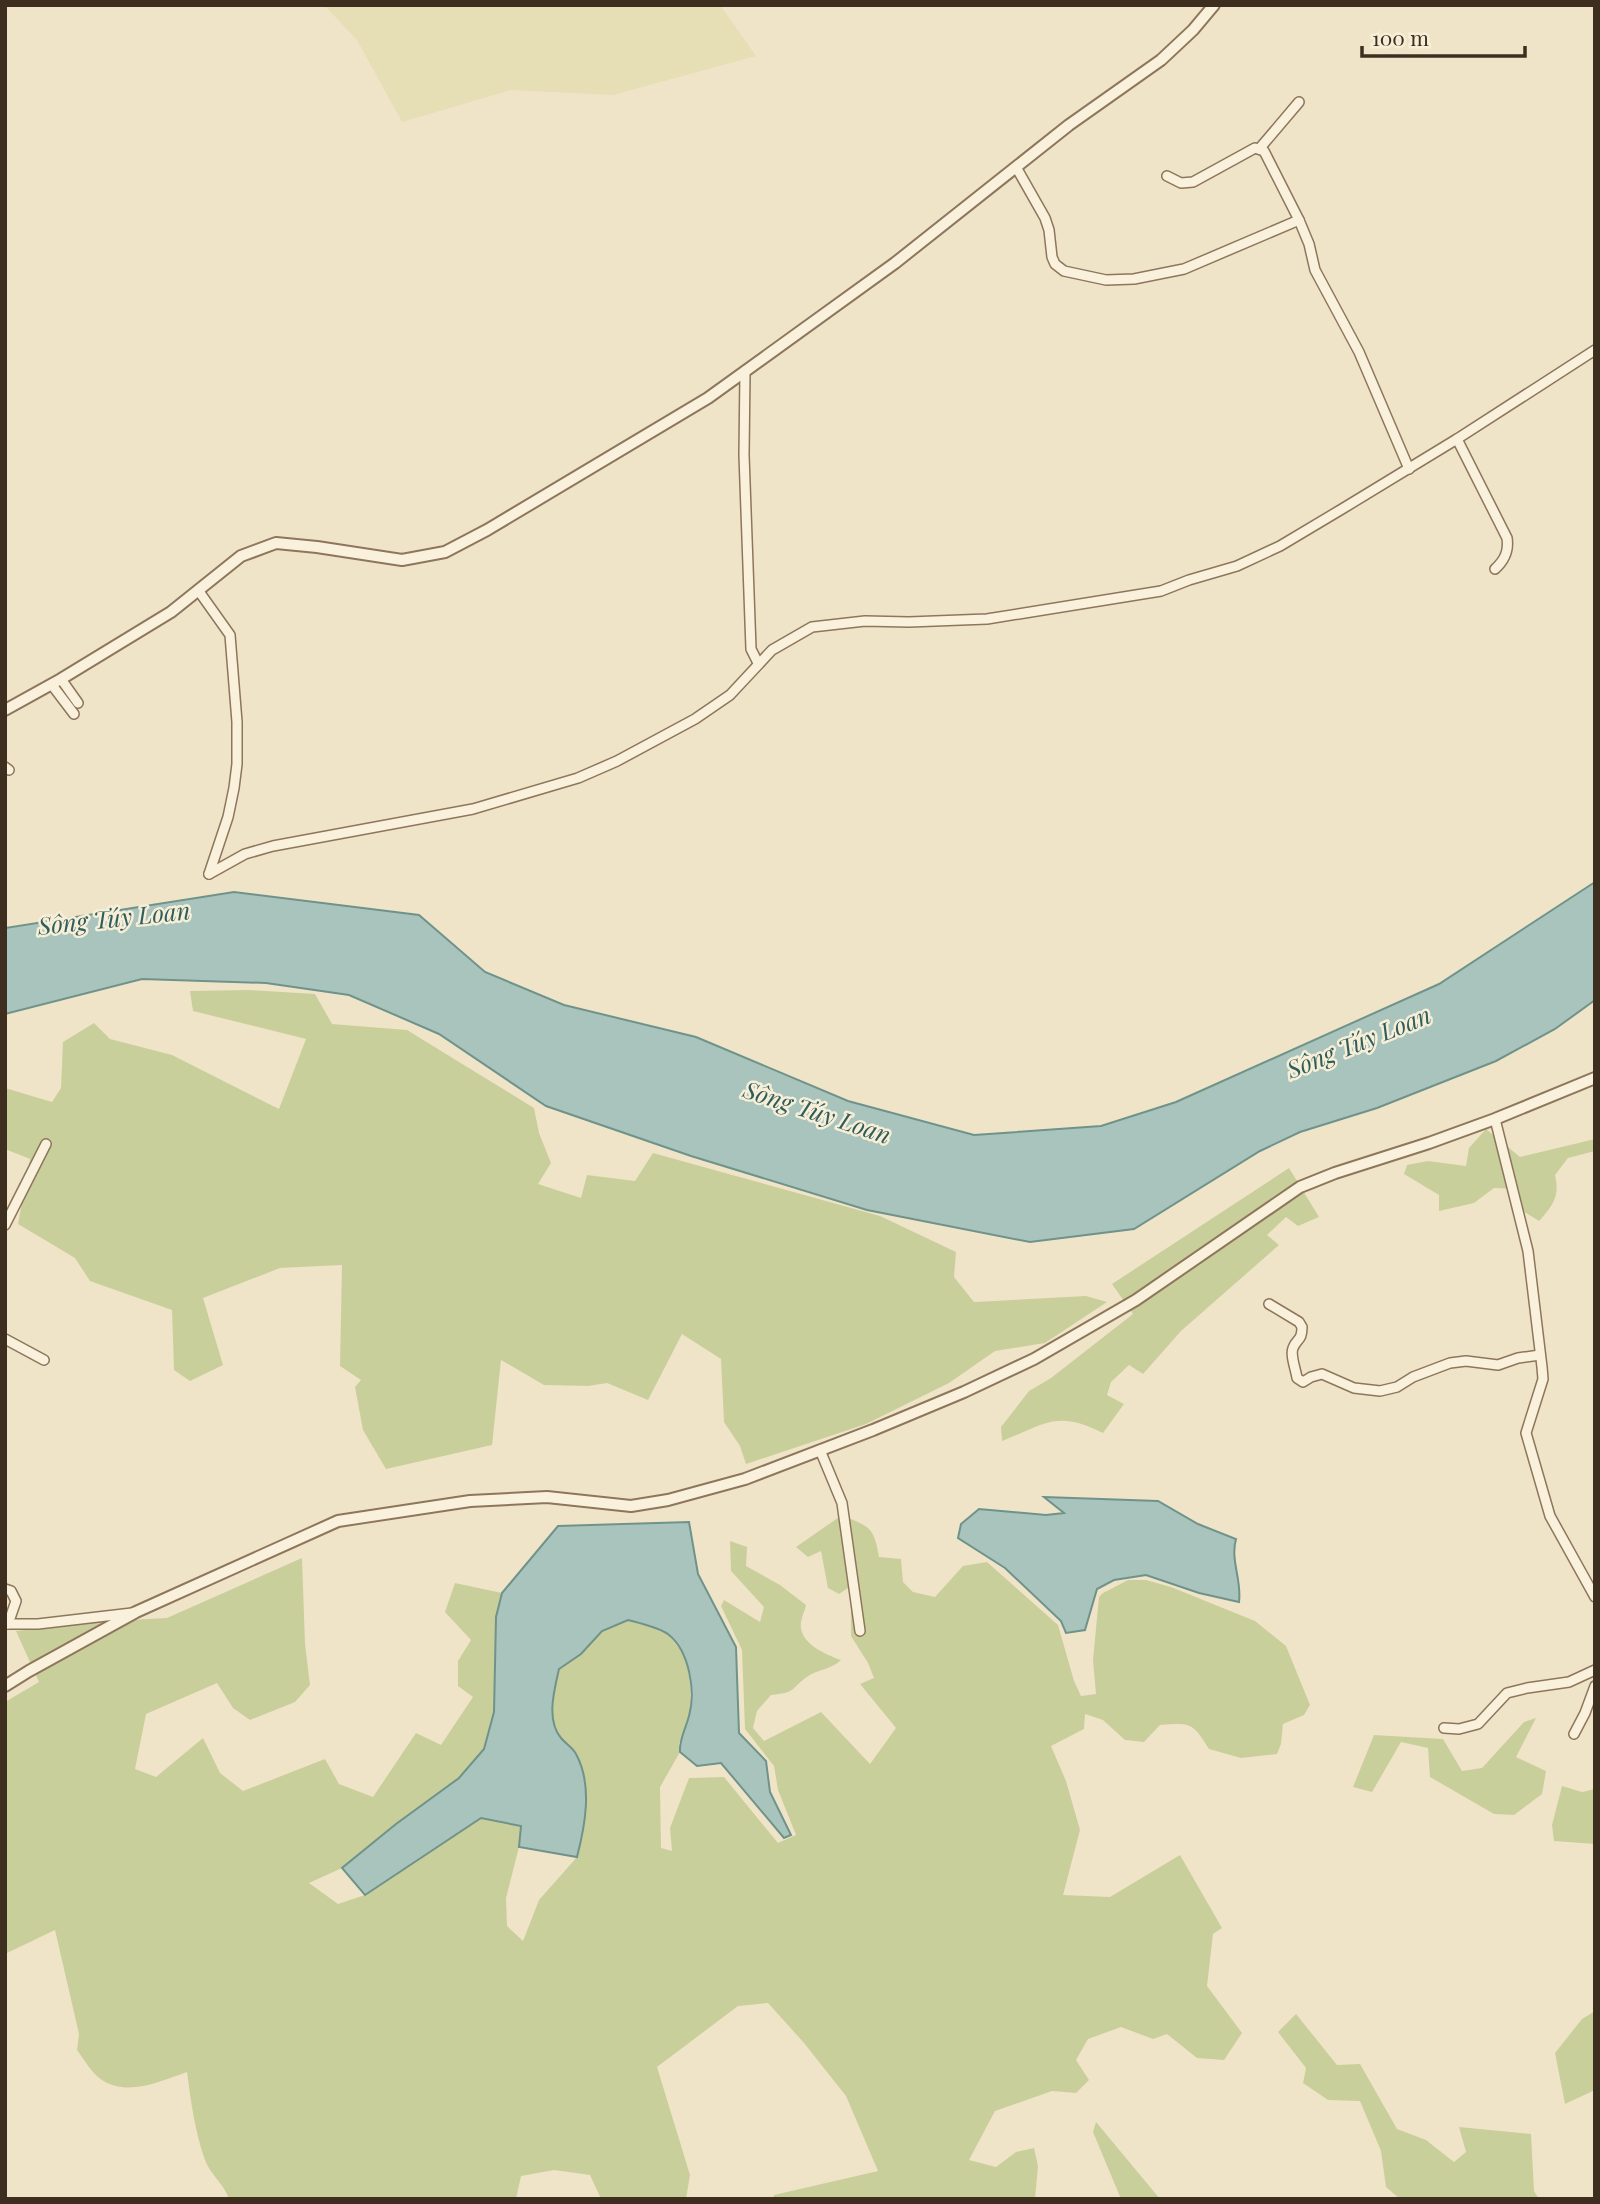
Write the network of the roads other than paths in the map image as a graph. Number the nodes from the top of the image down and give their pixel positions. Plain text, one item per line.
1 (1214, 5) edge
2 (1299, 102) dead end
3 (1260, 148) junction
4 (1016, 167) junction
5 (1167, 176) dead end
6 (1299, 220) junction
7 (1595, 350) edge
8 (745, 371) junction
9 (1457, 439) junction
10 (1409, 469) junction
11 (1495, 569) dead end
12 (198, 590) junction
13 (758, 663) junction
14 (57, 682) junction
15 (78, 703) dead end
16 (5, 710) edge
17 (74, 714) dead end
18 (1595, 1078) edge
19 (1495, 1119) junction
20 (46, 1144) dead end
21 (5, 1225) edge
22 (1269, 1304) dead end
23 (5, 1339) edge
24 (1540, 1355) junction
25 (44, 1360) dead end
26 (820, 1450) junction
27 (5, 1589) edge
28 (1595, 1597) edge
29 (136, 1612) junction
30 (7, 1624) edge
31 (860, 1631) dead end
32 (1595, 1670) edge
33 (5, 1686) edge
34 (1595, 1686) edge
35 (1444, 1728) dead end
36 (1574, 1734) dead end

1 - 4 street
2 - 3 street
3 - 5 street
3 - 6 street
4 - 6 street
4 - 8 street
6 - 10 street
7 - 9 street
8 - 12 street
8 - 13 street
9 - 10 street
9 - 11 street
10 - 13 street
12 - 13 street
12 - 14 street
14 - 15 street
14 - 16 street
14 - 17 street
18 - 19 street
19 - 24 street
19 - 26 street
20 - 21 street
22 - 24 street
23 - 25 street
24 - 28 street
26 - 29 street
26 - 31 street
27 - 30 street
29 - 30 street
29 - 33 street
32 - 35 street
34 - 36 street

